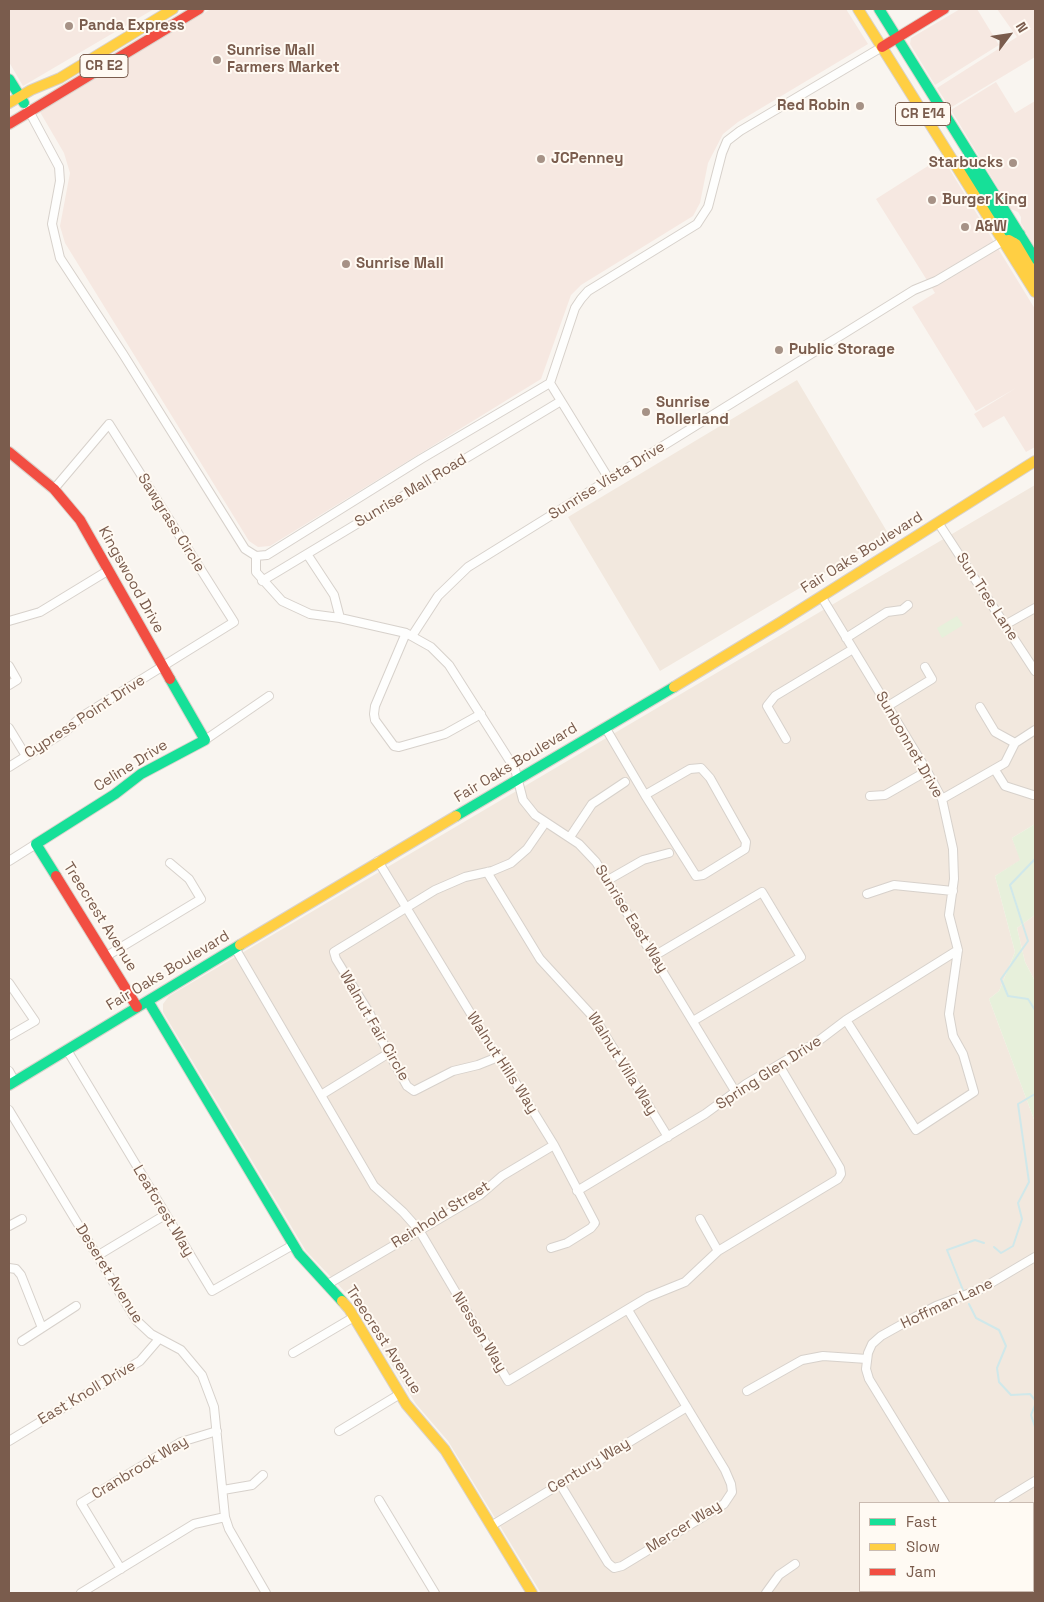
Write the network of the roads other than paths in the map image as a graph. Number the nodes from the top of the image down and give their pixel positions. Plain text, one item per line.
1 (173, 9) edge
2 (199, 9) edge
3 (858, 9) edge
4 (879, 9) edge
5 (944, 9) edge
6 (897, 38) junction
7 (882, 47) junction
8 (9, 79) edge
9 (9, 103) edge
10 (24, 104) junction
11 (9, 124) edge
12 (954, 163) junction
13 (1020, 234) junction
14 (1002, 241) junction
15 (1035, 259) edge
16 (1035, 276) edge
17 (1035, 292) edge
18 (550, 383) junction
19 (561, 402) junction
20 (9, 452) edge
21 (1035, 461) edge
22 (609, 479) junction
23 (54, 489) junction
24 (938, 524) junction
25 (307, 554) junction
26 (256, 556) junction
27 (109, 570) junction
28 (262, 581) junction
29 (821, 596) junction
30 (908, 606) dead end
31 (1035, 608) edge
32 (340, 618) junction
33 (9, 621) edge
34 (1005, 625) junction
35 (409, 634) junction
36 (846, 638) junction
37 (853, 649) junction
38 (9, 666) edge
39 (925, 667) dead end
40 (162, 668) junction
41 (1035, 670) edge
42 (9, 685) edge
43 (269, 696) dead end
44 (888, 706) junction
45 (980, 707) dead end
46 (481, 714) junction
47 (9, 728) edge
48 (605, 728) junction
49 (1035, 730) edge
50 (786, 739) dead end
51 (205, 740) junction
52 (1015, 744) junction
53 (26, 756) junction
54 (9, 767) edge
55 (996, 770) junction
56 (927, 771) junction
57 (518, 780) junction
58 (625, 782) dead end
59 (645, 795) junction
60 (1033, 795) dead end
61 (870, 796) dead end
62 (942, 799) junction
63 (545, 823) junction
64 (570, 837) junction
65 (36, 844) junction
66 (669, 854) dead end
67 (9, 861) edge
68 (378, 861) junction
69 (170, 863) dead end
70 (487, 872) junction
71 (608, 880) junction
72 (953, 891) junction
73 (867, 894) dead end
74 (407, 909) junction
75 (235, 948) junction
76 (958, 950) junction
77 (654, 956) junction
78 (105, 957) junction
79 (9, 984) edge
80 (148, 1001) junction
81 (137, 1008) junction
82 (846, 1020) junction
83 (694, 1021) junction
84 (9, 1036) edge
85 (66, 1050) junction
86 (389, 1053) junction
87 (498, 1057) junction
88 (779, 1065) junction
89 (9, 1071) edge
90 (12, 1084) edge
91 (735, 1091) junction
92 (321, 1095) junction
93 (9, 1110) edge
94 (668, 1137) junction
95 (554, 1146) junction
96 (577, 1191) junction
97 (165, 1215) junction
98 (22, 1219) dead end
99 (700, 1219) dead end
100 (9, 1226) edge
101 (419, 1230) junction
102 (293, 1244) junction
103 (551, 1248) dead end
104 (718, 1251) junction
105 (96, 1256) junction
106 (1035, 1257) edge
107 (9, 1268) edge
108 (328, 1284) junction
109 (76, 1306) dead end
110 (628, 1310) junction
111 (354, 1317) junction
112 (42, 1328) junction
113 (159, 1339) junction
114 (22, 1341) dead end
115 (293, 1353) dead end
116 (866, 1359) junction
117 (747, 1391) dead end
118 (400, 1394) junction
119 (687, 1407) junction
120 (217, 1431) junction
121 (339, 1432) dead end
122 (9, 1441) edge
123 (263, 1475) dead end
124 (1035, 1480) edge
125 (560, 1484) junction
126 (223, 1490) junction
127 (379, 1500) dead end
128 (943, 1502) edge
129 (1001, 1502) edge
130 (225, 1517) junction
131 (491, 1526) junction
132 (795, 1564) dead end
133 (122, 1569) junction
134 (81, 1593) edge
135 (266, 1593) edge
136 (435, 1593) edge
137 (532, 1593) edge
138 (766, 1593) edge

1 - 10 main road, CR E2
2 - 10 main road, CR E2
3 - 7 main road, CR E14
4 - 6 main road, CR E14
5 - 6 main road
6 - 7 main road
6 - 13 main road, CR E14
7 - 12 main road, CR E14
7 - 18 street
8 - 10 main road
9 - 10 main road, CR E2
10 - 11 main road, CR E2
10 - 26 street
12 - 13 main road
12 - 14 main road, CR E14
13 - 15 main road, CR E14
14 - 16 main road
14 - 17 main road, CR E14
14 - 22 street, Sunrise Vista Drive
18 - 19 street
18 - 26 street
19 - 22 street
19 - 25 street, Sunrise Mall Road
20 - 23 main road, Kingswood Drive
21 - 24 main road, Fair Oaks Boulevard
22 - 35 street, Sunrise Vista Drive
23 - 27 main road, Kingswood Drive
23 - 40 street, Sawgrass Circle
24 - 29 main road, Fair Oaks Boulevard
24 - 34 street, Sun Tree Lane
25 - 28 street, Sunrise Mall Road
25 - 32 street
26 - 28 street
27 - 33 street
27 - 40 main road, Kingswood Drive
28 - 32 street, Sunrise East Way
29 - 36 street, Sunbonnet Drive
29 - 48 main road, Fair Oaks Boulevard
30 - 36 street
31 - 34 street
32 - 35 street, Sunrise East Way
34 - 41 street, Sun Tree Lane
35 - 46 street, Sunrise East Way
35 - 46 street, Sunrise Vista Drive
36 - 37 street, Sunbonnet Drive
37 - 44 street, Sunbonnet Drive
37 - 50 street
38 - 42 street
39 - 44 street
40 - 51 main road, Kingswood Drive
40 - 53 street, Cypress Point Drive
43 - 51 street, Celine Drive
44 - 56 street, Sunbonnet Drive
45 - 52 street
46 - 57 street, Sunrise East Way
47 - 53 street
48 - 57 main road, Fair Oaks Boulevard
48 - 59 street
49 - 52 street
51 - 65 main road, Celine Drive
52 - 55 street
53 - 54 street, Cypress Point Drive
55 - 60 street
55 - 62 street
56 - 61 street
56 - 62 street, Sunbonnet Drive
57 - 63 street, Sunrise East Way
57 - 68 main road, Fair Oaks Boulevard
58 - 64 street
59 - 59 street
62 - 72 street, Sunbonnet Drive
63 - 64 street, Sunrise East Way
63 - 70 street
64 - 71 street, Sunrise East Way
65 - 67 street, Celine Drive
65 - 78 main road, Treecrest Avenue
66 - 71 street
68 - 74 street, Walnut Hills Way
68 - 75 main road, Fair Oaks Boulevard
69 - 78 street
70 - 74 street
70 - 94 street, Walnut Villa Way
71 - 77 street, Sunrise East Way
72 - 73 street
72 - 76 street, Sunbonnet Drive
74 - 86 street, Walnut Fair Circle
74 - 87 street, Walnut Hills Way
75 - 80 main road, Fair Oaks Boulevard
75 - 92 street, Niessen Way
76 - 82 street, Spring Glen Drive
76 - 82 street, Sunbonnet Drive
77 - 83 street, Sunrise East Way
77 - 83 street
78 - 81 main road, Treecrest Avenue
79 - 84 street
80 - 81 main road, Fair Oaks Boulevard
80 - 102 main road, Treecrest Avenue
81 - 85 main road, Fair Oaks Boulevard
82 - 88 street, Spring Glen Drive
83 - 91 street, Sunrise East Way
85 - 90 main road, Fair Oaks Boulevard
85 - 97 street, Leafcrest Way
86 - 87 street, Walnut Fair Circle
86 - 92 street
87 - 95 street, Walnut Hills Way
88 - 91 street, Spring Glen Drive
88 - 104 street, Niessen Way
89 - 90 street
91 - 94 street, Spring Glen Drive
92 - 101 street, Niessen Way
93 - 105 street, Deseret Avenue
94 - 96 street, Spring Glen Drive
95 - 96 street, Walnut Hills Way
95 - 101 street, Reinhold Street
96 - 103 street, Walnut Hills Way
97 - 102 street, Leafcrest Way
97 - 105 street
98 - 100 street
99 - 104 street
101 - 108 street, Reinhold Street
101 - 110 street, Niessen Way
102 - 108 main road, Treecrest Avenue
104 - 110 street, Niessen Way
105 - 113 street, Deseret Avenue
106 - 116 street, Hoffman Lane
107 - 112 street
108 - 111 main road, Treecrest Avenue
109 - 112 street
110 - 119 street, Mercer Way
111 - 115 street
111 - 118 main road, Treecrest Avenue
112 - 114 street
113 - 120 street, Deseret Avenue
113 - 122 street, East Knoll Drive
116 - 117 street
116 - 128 street
118 - 121 street
118 - 131 main road, Treecrest Avenue
119 - 125 street, Century Way
119 - 125 street, Mercer Way
120 - 126 street, Deseret Avenue
120 - 133 street, Cranbrook Way
123 - 126 street
124 - 129 street
125 - 131 street, Century Way
126 - 130 street, Deseret Avenue
127 - 136 street
130 - 133 street
130 - 135 street, Deseret Avenue
131 - 137 main road, Treecrest Avenue
132 - 138 street
133 - 134 street

